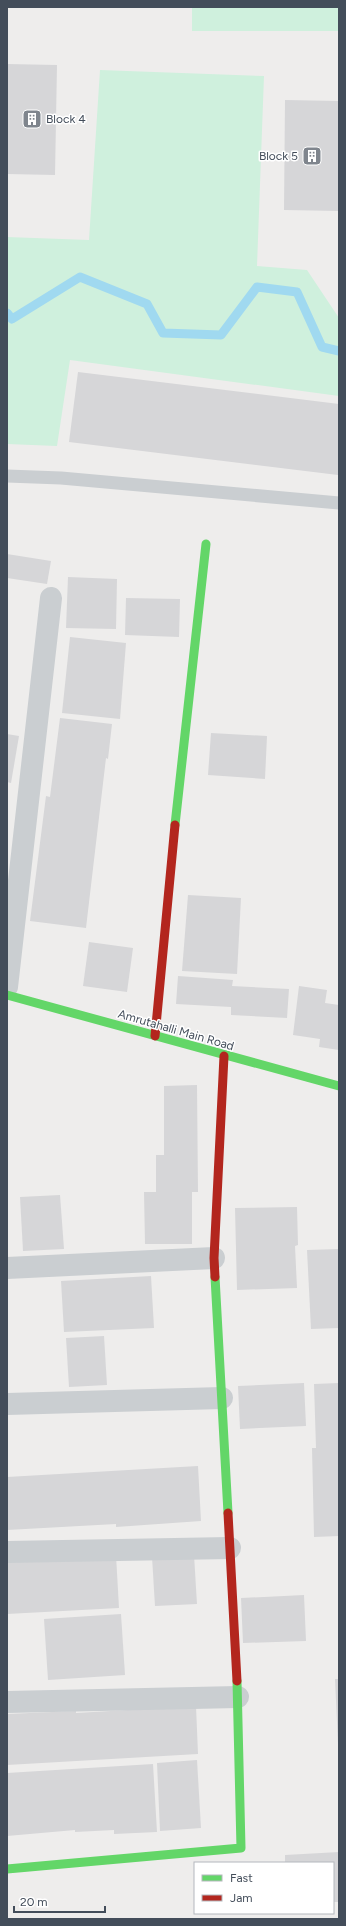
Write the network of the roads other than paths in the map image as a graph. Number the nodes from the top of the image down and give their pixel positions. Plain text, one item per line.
1 (7, 476) edge
2 (339, 503) edge
3 (206, 544) dead end
4 (51, 598) dead end
5 (7, 987) edge
6 (7, 995) edge
7 (155, 1036) junction
8 (224, 1056) junction
9 (339, 1086) edge
10 (214, 1258) junction
11 (7, 1268) edge
12 (222, 1398) junction
13 (7, 1404) edge
14 (230, 1548) junction
15 (7, 1552) edge
16 (238, 1697) junction
17 (7, 1702) edge
18 (7, 1869) edge

1 - 2 lane
3 - 7 street
4 - 5 street
6 - 7 street, Amrutahalli Main Road
7 - 8 street, Amrutahalli Main Road
8 - 9 street, Amrutahalli Main Road
8 - 10 street
10 - 11 street
10 - 12 street
12 - 13 street
12 - 14 street
14 - 15 street
14 - 16 street
16 - 17 street
16 - 18 street

